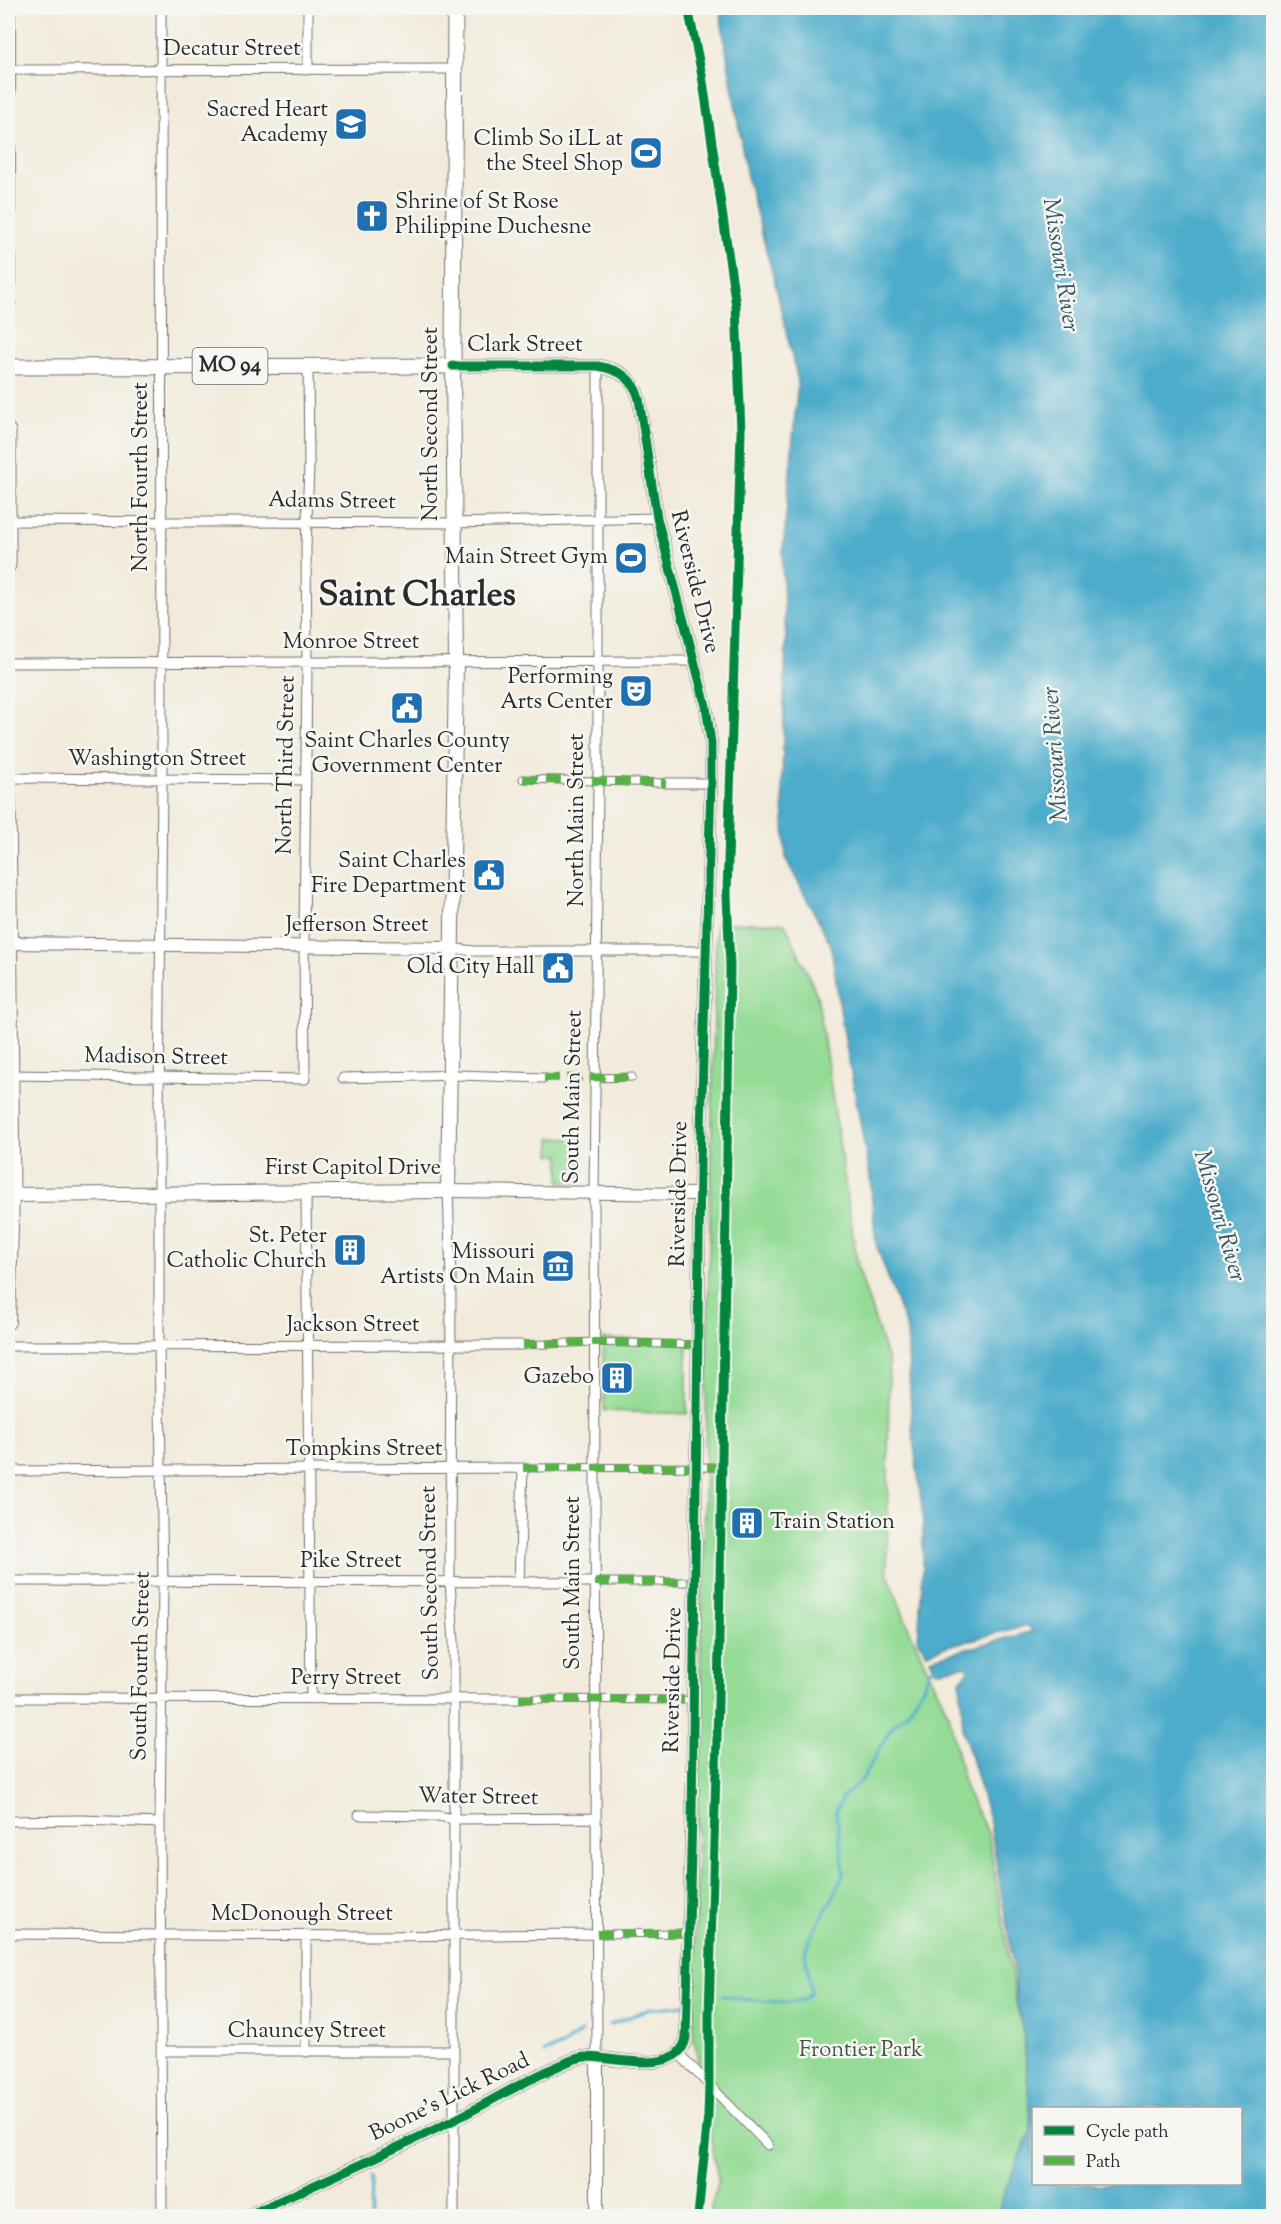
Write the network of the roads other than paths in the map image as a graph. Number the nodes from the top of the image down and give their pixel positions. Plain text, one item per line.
1 (8, 8) edge
2 (161, 8) edge
3 (308, 8) edge
4 (455, 8) edge
5 (456, 69) junction
6 (8, 70) edge
7 (161, 70) junction
8 (308, 70) junction
9 (8, 201) edge
10 (8, 304) edge
11 (308, 366) junction
12 (453, 366) junction
13 (598, 366) junction
14 (8, 367) edge
15 (161, 367) junction
16 (8, 431) edge
17 (657, 518) junction
18 (161, 520) junction
19 (8, 521) edge
20 (599, 521) junction
21 (307, 522) junction
22 (455, 523) junction
23 (8, 565) edge
24 (694, 661) junction
25 (307, 662) junction
26 (8, 663) edge
27 (162, 663) junction
28 (456, 663) junction
29 (598, 663) junction
30 (8, 778) edge
31 (523, 779) dead end
32 (162, 780) junction
33 (306, 780) junction
34 (598, 782) junction
35 (666, 783) joint
36 (711, 783) junction
37 (8, 799) edge
38 (8, 943) edge
39 (161, 946) junction
40 (304, 948) junction
41 (450, 948) junction
42 (597, 950) junction
43 (706, 951) junction
44 (9, 1076) edge
45 (450, 1076) junction
46 (159, 1077) junction
47 (632, 1077) dead end
48 (343, 1078) dead end
49 (544, 1078) dead end
50 (594, 1078) junction
51 (305, 1079) joint
52 (306, 1191) junction
53 (448, 1191) junction
54 (594, 1192) junction
55 (159, 1193) junction
56 (699, 1194) junction
57 (10, 1195) edge
58 (8, 1322) edge
59 (595, 1342) junction
60 (307, 1345) junction
61 (450, 1345) junction
62 (523, 1345) joint
63 (698, 1345) junction
64 (8, 1346) edge
65 (159, 1346) junction
66 (722, 1467) dead end
67 (451, 1468) junction
68 (523, 1468) junction
69 (595, 1468) junction
70 (696, 1468) junction
71 (309, 1469) junction
72 (161, 1470) junction
73 (8, 1471) edge
74 (8, 1581) edge
75 (450, 1581) junction
76 (163, 1582) junction
77 (310, 1582) junction
78 (519, 1582) junction
79 (595, 1582) junction
80 (694, 1582) junction
81 (8, 1698) edge
82 (161, 1698) junction
83 (596, 1698) junction
84 (311, 1699) junction
85 (454, 1699) junction
86 (519, 1699) joint
87 (684, 1700) dead end
88 (359, 1815) dead end
89 (596, 1818) junction
90 (454, 1820) junction
91 (8, 1821) edge
92 (159, 1823) junction
93 (160, 1933) junction
94 (8, 1934) edge
95 (597, 1934) junction
96 (688, 1934) junction
97 (306, 1935) junction
98 (454, 1935) junction
99 (161, 2050) junction
100 (453, 2051) junction
101 (306, 2052) junction
102 (678, 2053) junction
103 (597, 2058) junction
104 (453, 2121) junction
105 (768, 2145) dead end
106 (162, 2217) edge
107 (247, 2217) edge
108 (452, 2217) edge
109 (597, 2217) edge

1 - 6 main road
2 - 7 street, North Fourth Street
3 - 8 street
4 - 5 main road, North Second Street
5 - 8 street, Decatur Street
5 - 12 main road, North Second Street
6 - 7 street, Decatur Street
6 - 9 main road
7 - 8 street, Decatur Street
7 - 15 street, North Fourth Street
9 - 10 main road
11 - 12 main road, Clark Street / MO 94
11 - 15 main road, Clark Street / MO 94
11 - 21 street, North Third Street
12 - 13 street, Clark Street
12 - 22 main road, North Second Street
13 - 17 street, Riverside Drive
13 - 20 street, North Main Street
14 - 15 main road, Clark Street / MO 94
15 - 18 street, North Fourth Street
16 - 19 main road
17 - 20 street, Adams Street
17 - 24 street, Riverside Drive
18 - 19 street, Adams Street
18 - 21 street, Adams Street
18 - 27 street, North Fourth Street
19 - 23 main road
20 - 22 street, Adams Street
20 - 29 street, North Main Street
21 - 22 street, Adams Street
21 - 25 street, North Third Street
22 - 28 main road, North Second Street
24 - 29 street, Monroe Street
24 - 36 street, Riverside Drive
25 - 27 street, Monroe Street
25 - 28 street, Monroe Street
25 - 33 street, North Third Street
26 - 27 street, Monroe Street
27 - 32 street, North Fourth Street
28 - 29 street, Monroe Street
28 - 41 main road, North Second Street
29 - 34 street, North Main Street
30 - 32 street, Washington Street
31 - 34 street
32 - 33 street, Washington Street
32 - 39 street, North Fourth Street
33 - 40 street, North Third Street
34 - 35 street
34 - 42 street, North Main Street
35 - 36 street
36 - 43 street, Riverside Drive
37 - 38 main road
38 - 39 street, Jefferson Street
38 - 44 main road
39 - 40 street, Jefferson Street
39 - 46 street, South Fourth Street
40 - 41 street, Jefferson Street
40 - 51 street, North Third Street
41 - 42 street, Jefferson Street
41 - 45 main road, South Second Street
42 - 43 street, Jefferson Street
42 - 50 street, South Main Street
43 - 56 street, Riverside Drive
44 - 46 street, Madison Street
44 - 57 main road
45 - 48 street
45 - 49 street
45 - 53 main road, South Second Street
46 - 51 street, Madison Street
46 - 55 street, South Fourth Street
47 - 50 street
50 - 54 street, South Main Street
52 - 53 main road, First Capitol Drive
52 - 55 main road, First Capitol Drive
52 - 60 street
53 - 54 street, First Capitol Drive
53 - 61 street, South Second Street
54 - 56 street, First Capitol Drive
54 - 59 street, South Main Street
55 - 57 main road, First Capitol Drive
55 - 65 street, South Fourth Street
56 - 63 street, Riverside Drive
57 - 58 main road
59 - 62 street, Jackson Street
59 - 63 street, Jackson Street
59 - 69 street, South Main Street
60 - 61 street, Jackson Street
60 - 65 street, Jackson Street
60 - 71 street
61 - 62 street, Jackson Street
61 - 67 street, South Second Street
63 - 70 street, Riverside Drive
64 - 65 street, Jackson Street
65 - 72 street, South Fourth Street
66 - 70 street, Tompkins Street
67 - 68 street, Tompkins Street
67 - 71 street, Tompkins Street
67 - 75 street, South Second Street
68 - 69 street, Tompkins Street
68 - 78 street
69 - 70 street, Tompkins Street
69 - 79 street, South Main Street
70 - 80 street, Riverside Drive
71 - 72 street, Tompkins Street
71 - 77 street
72 - 73 street, Tompkins Street
72 - 76 street, South Fourth Street
74 - 76 street, Pike Street
75 - 77 street, Pike Street
75 - 78 street, Pike Street
75 - 85 street, South Second Street
76 - 77 street, Pike Street
76 - 82 street, South Fourth Street
77 - 84 street
78 - 79 street, Pike Street
79 - 80 street, Pike Street
79 - 83 street, South Main Street
80 - 96 street, Riverside Drive
81 - 82 street, Perry Street
82 - 84 street, Perry Street
82 - 92 street, South Fourth Street
83 - 86 street, Perry Street
83 - 87 street, Perry Street
83 - 89 street, South Main Street
84 - 85 street, Perry Street
85 - 86 street, Perry Street
85 - 90 street, South Second Street
88 - 90 street, Water Street
89 - 90 street, Water Street
89 - 95 street, South Main Street
90 - 98 street, South Second Street
91 - 92 street
92 - 93 street, South Fourth Street
93 - 94 street, McDonough Street
93 - 97 street, McDonough Street
93 - 99 street, South Fourth Street
95 - 96 street
95 - 98 street, McDonough Street
95 - 103 street, South Main Street
96 - 102 street, Riverside Drive
97 - 98 street, McDonough Street
97 - 101 street
98 - 100 street, South Second Street
99 - 101 street, Chauncey Street
99 - 106 street, South Fourth Street
100 - 101 street, Chauncey Street
100 - 104 street, South Second Street
102 - 103 street, Boone's Lick Road
102 - 105 street
103 - 104 street, Boone's Lick Road
103 - 109 street, South Main Street
104 - 107 street, Boone's Lick Road
104 - 108 street, South Second Street

